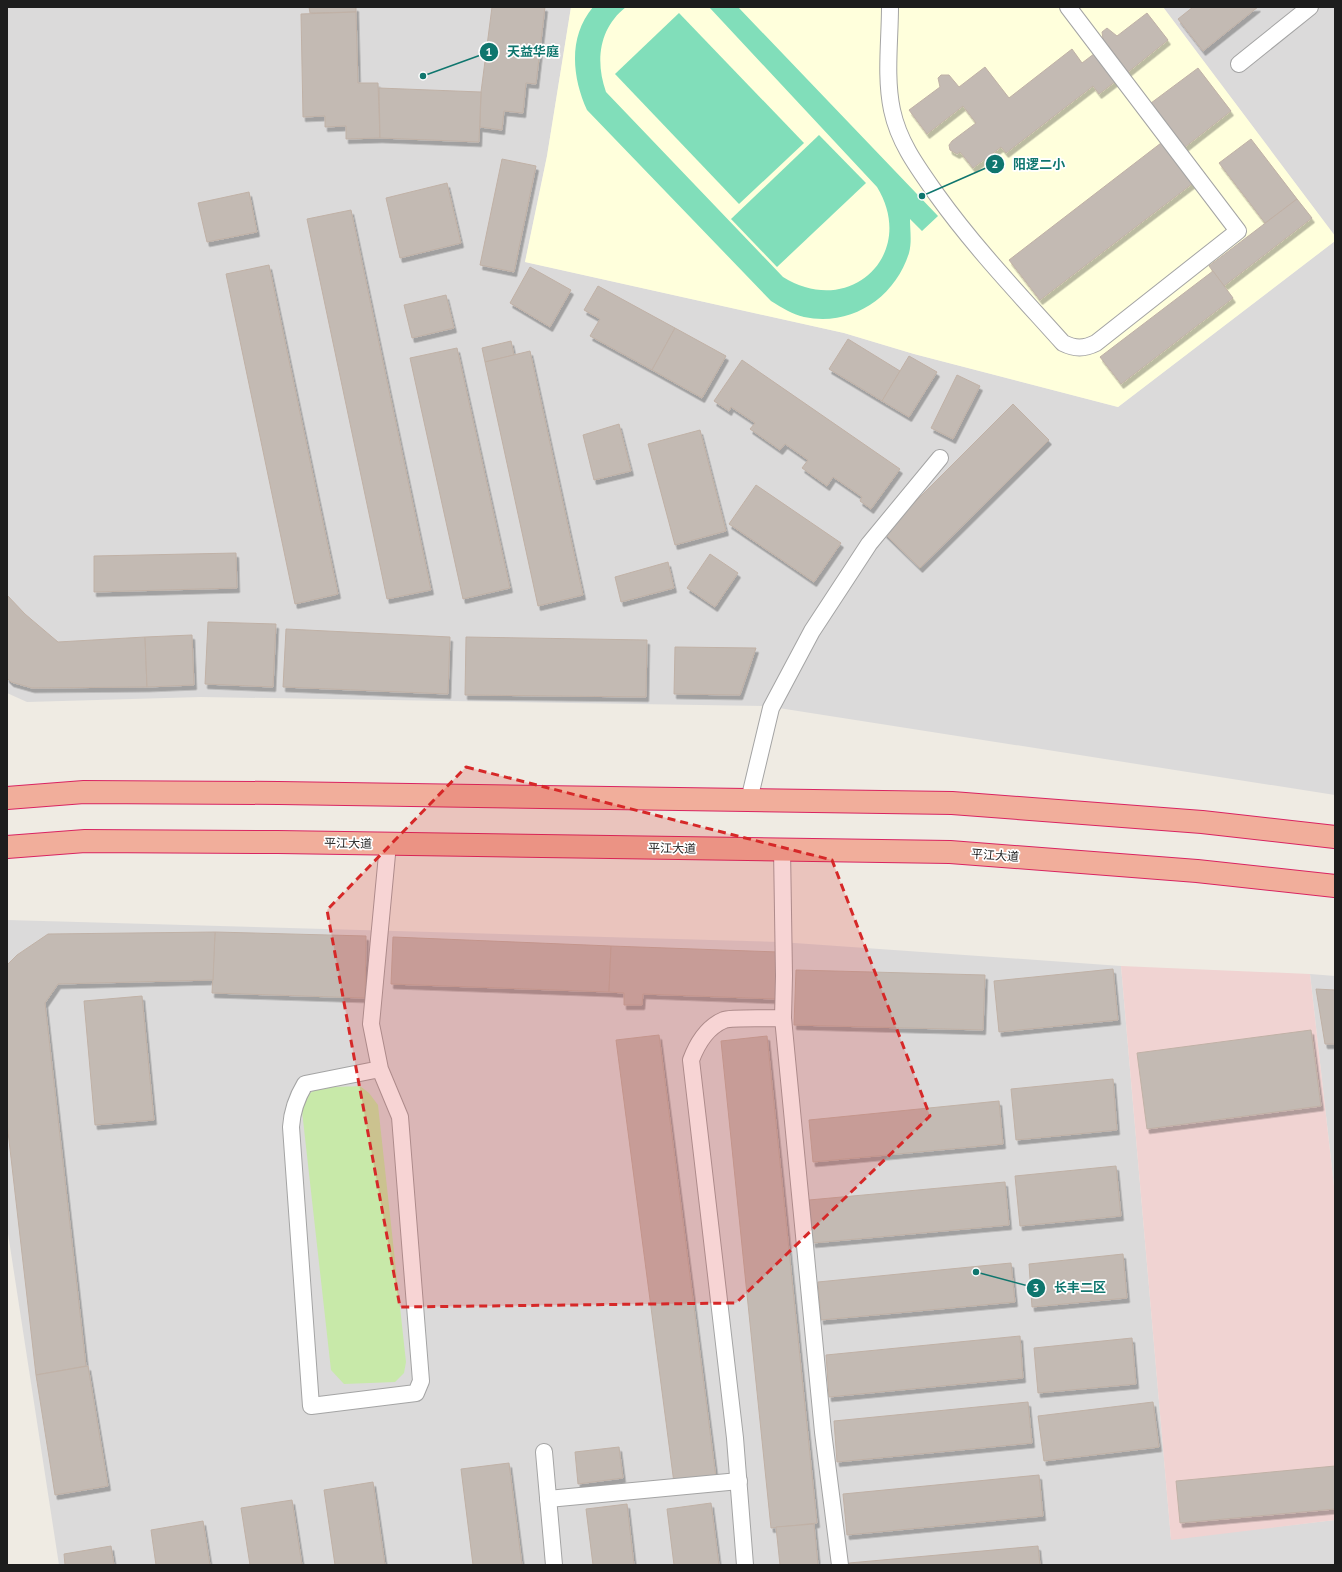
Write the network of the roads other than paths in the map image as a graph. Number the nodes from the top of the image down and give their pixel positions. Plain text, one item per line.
1 (890, 7) edge
2 (1068, 7) edge
3 (1310, 7) edge
4 (1239, 64) dead end
5 (940, 458) dead end
6 (7, 798) edge
7 (749, 800) junction
8 (1335, 837) edge
9 (388, 844) junction
10 (7, 847) edge
11 (782, 849) junction
12 (1335, 886) edge
13 (783, 1018) junction
14 (380, 1069) junction
15 (544, 1452) dead end
16 (739, 1481) junction
17 (548, 1499) junction
18 (554, 1565) edge
19 (745, 1565) edge
20 (840, 1565) edge

1 - 2 lane
3 - 4 lane
5 - 7 lane
6 - 7 highway
7 - 8 highway
9 - 10 highway, 平江大道
9 - 11 highway, 平江大道
9 - 14 lane
11 - 12 highway, 平江大道
11 - 13 lane
13 - 16 lane
13 - 20 lane
14 - 14 lane
15 - 17 lane
16 - 17 lane
16 - 19 lane
17 - 18 lane

